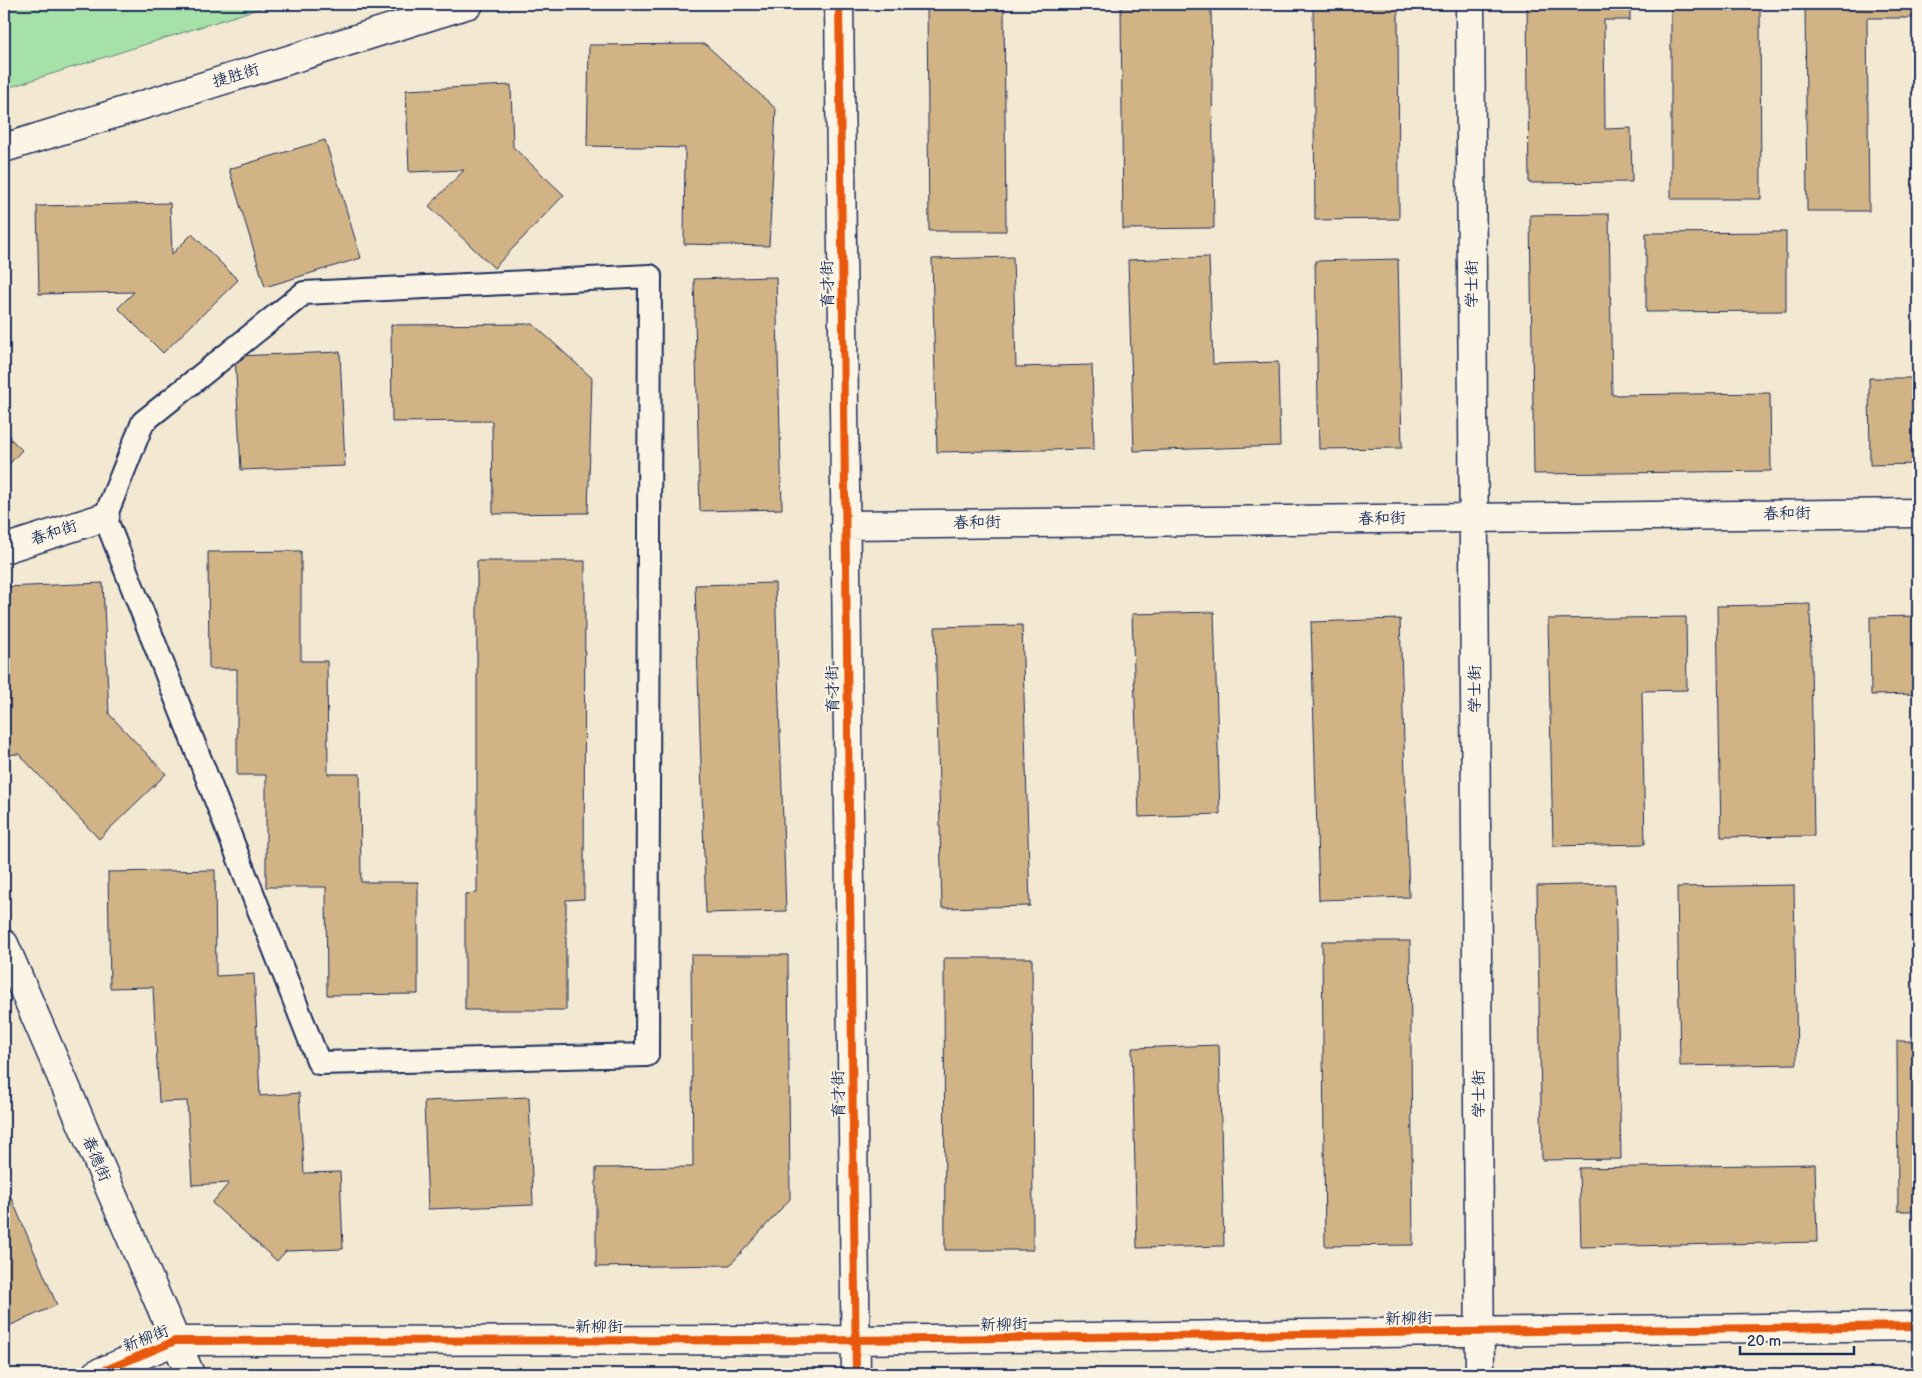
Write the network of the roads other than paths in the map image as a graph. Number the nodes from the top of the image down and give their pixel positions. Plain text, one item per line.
1 (469, 4) edge
2 (839, 4) edge
3 (1470, 4) edge
4 (4, 148) edge
5 (1918, 513) edge
6 (105, 517) junction
7 (1474, 518) junction
8 (845, 525) junction
9 (4, 550) edge
10 (4, 944) edge
11 (1918, 1326) edge
12 (1480, 1332) junction
13 (855, 1340) junction
14 (175, 1341) junction
15 (96, 1374) edge
16 (190, 1374) edge
17 (856, 1374) edge
18 (1480, 1374) edge

1 - 4 street, 捷胜街
2 - 8 street, 育才街
3 - 7 street, 学士街
5 - 7 street, 春和街
6 - 6 lane
6 - 9 street, 春和街
7 - 8 street, 春和街
7 - 12 street, 学士街
8 - 13 street, 育才街
10 - 14 street, 春德街
11 - 12 street, 新柳街
12 - 13 street, 新柳街
12 - 18 street, 学士街
13 - 14 street, 新柳街
13 - 17 street, 育才街
14 - 15 street, 新柳街
14 - 16 street, 春德街

